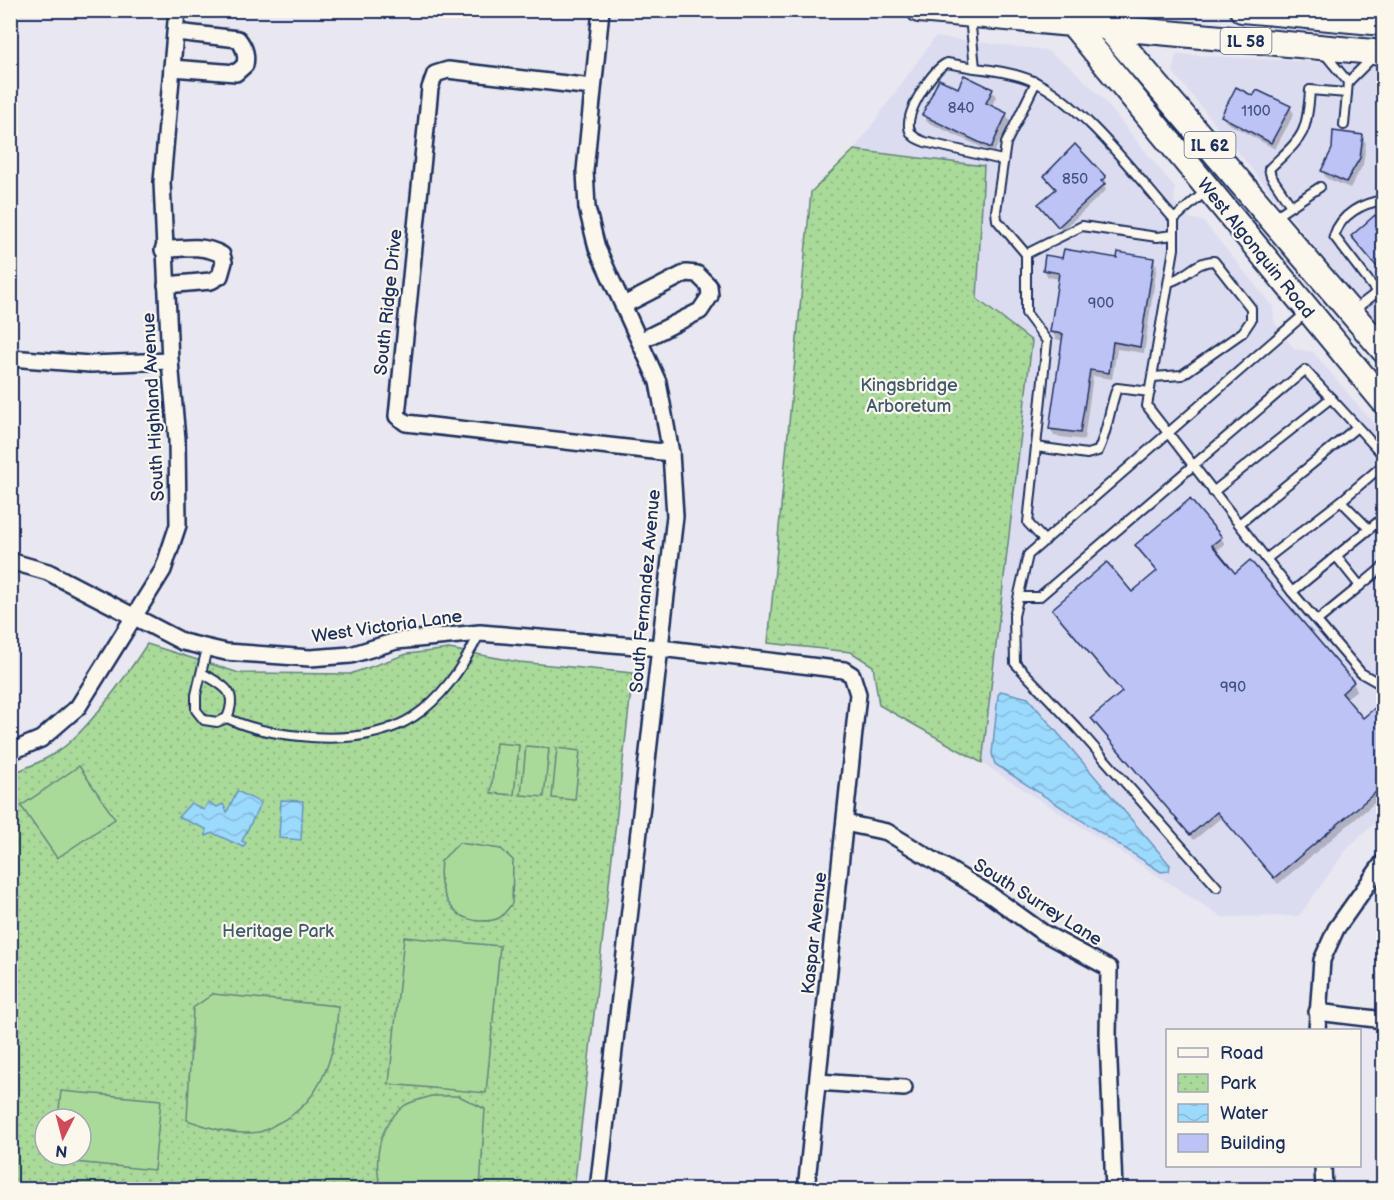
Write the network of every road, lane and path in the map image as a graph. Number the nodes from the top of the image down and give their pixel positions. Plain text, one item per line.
1 (177, 10) edge
2 (601, 10) edge
3 (919, 10) edge
4 (1093, 10) edge
5 (1242, 10) edge
6 (1289, 12) edge
7 (969, 15) junction
8 (1068, 18) edge
9 (1383, 23) edge
10 (1109, 29) junction
11 (176, 32) junction
12 (1318, 47) junction
13 (1382, 53) edge
14 (172, 68) junction
15 (975, 68) junction
16 (1036, 82) junction
17 (1348, 82) junction
18 (592, 87) junction
19 (1347, 93) junction
20 (1344, 125) dead end
21 (1002, 160) junction
22 (1320, 187) dead end
23 (1207, 189) junction
24 (1383, 200) edge
25 (1282, 212) junction
26 (1174, 219) junction
27 (1174, 235) junction
28 (164, 250) junction
29 (1026, 254) junction
30 (1168, 282) junction
31 (165, 285) junction
32 (1380, 289) edge
33 (624, 305) junction
34 (1308, 311) junction
35 (1352, 312) junction
36 (642, 340) junction
37 (1383, 351) edge
38 (10, 358) edge
39 (170, 361) junction
40 (1153, 376) junction
41 (1150, 392) junction
42 (1331, 398) junction
43 (1383, 402) edge
44 (1357, 427) junction
45 (1168, 435) junction
46 (1036, 447) junction
47 (671, 453) junction
48 (1192, 466) junction
49 (1213, 492) junction
50 (1341, 501) junction
51 (1383, 517) edge
52 (1239, 524) junction
53 (1369, 529) junction
54 (1045, 541) junction
55 (1336, 556) junction
56 (1266, 559) junction
57 (10, 561) edge
58 (1383, 566) edge
59 (1360, 586) junction
60 (1292, 592) junction
61 (1019, 597) junction
62 (135, 617) junction
63 (1317, 621) junction
64 (480, 633) junction
65 (207, 648) junction
66 (660, 648) junction
67 (202, 673) junction
68 (854, 680) joint
69 (1383, 686) edge
70 (227, 718) junction
71 (10, 752) edge
72 (845, 823) junction
73 (1383, 861) edge
74 (1217, 887) dead end
75 (1317, 1012) junction
76 (1383, 1020) edge
77 (1317, 1029) edge
78 (818, 1082) junction
79 (904, 1088) dead end
80 (1323, 1167) edge
81 (598, 1190) edge
82 (806, 1190) edge
83 (1114, 1190) edge
84 (1324, 1190) edge

1 - 11 street, South Highland Avenue
2 - 18 street, South Fernandez Avenue
3 - 7 main road, IL 58
4 - 10 main road, West Algonquin Road / IL 62
5 - 6 main road, IL 58
6 - 9 main road, IL 58
7 - 8 main road, IL 58
7 - 15 lane
8 - 10 main road, IL 58
8 - 23 main road, West Algonquin Road / IL 62
10 - 12 main road, IL 58
10 - 25 main road, West Algonquin Road / IL 62
11 - 14 street, South Highland Avenue
11 - 14 street
12 - 13 main road, IL 58
12 - 17 lane
13 - 17 lane
14 - 28 street, South Highland Avenue
15 - 16 lane
15 - 21 lane
16 - 21 lane
16 - 26 lane
17 - 19 lane
18 - 33 street, South Fernandez Avenue
18 - 47 street, South Ridge Drive
19 - 20 lane
19 - 25 lane
21 - 29 lane
22 - 25 lane
23 - 26 lane
23 - 34 main road, West Algonquin Road / IL 62
24 - 32 lane
25 - 35 main road, West Algonquin Road / IL 62
26 - 27 lane
27 - 29 lane
27 - 30 lane
28 - 31 street, South Highland Avenue
28 - 31 street
29 - 46 lane
30 - 40 lane
30 - 40 lane
31 - 39 street, South Highland Avenue
32 - 35 lane
33 - 36 street, South Fernandez Avenue
33 - 36 street
34 - 43 main road, West Algonquin Road / IL 62
34 - 45 lane
35 - 37 main road, West Algonquin Road / IL 62
36 - 47 street, South Fernandez Avenue
38 - 39 street
39 - 62 street, South Highland Avenue
40 - 41 lane
41 - 45 lane
41 - 46 lane
42 - 44 lane
42 - 48 lane
42 - 49 lane
44 - 50 lane
44 - 52 lane
45 - 48 lane
45 - 54 lane
46 - 54 lane
47 - 66 street, South Fernandez Avenue
48 - 49 lane
48 - 61 lane
49 - 52 lane
50 - 53 lane
50 - 56 lane
51 - 53 lane
52 - 56 lane
53 - 55 lane
54 - 61 lane
55 - 59 lane
55 - 60 lane
56 - 60 lane
57 - 62 street, West Victoria Lane
58 - 59 lane
59 - 63 lane
60 - 63 lane
61 - 74 lane
62 - 65 street, West Victoria Lane
62 - 71 street, South Highland Avenue
63 - 69 lane
64 - 65 street, West Victoria Lane
64 - 66 street, West Victoria Lane
64 - 70 lane
65 - 67 lane
66 - 68 street, West Victoria Lane
66 - 81 street, South Fernandez Avenue
67 - 70 lane
67 - 70 lane
68 - 72 street, Kaspar Avenue
72 - 78 street, Kaspar Avenue
72 - 83 street, South Surrey Lane
73 - 75 street
75 - 76 street
75 - 77 street
78 - 79 street
78 - 82 street, Kaspar Avenue
80 - 84 street

